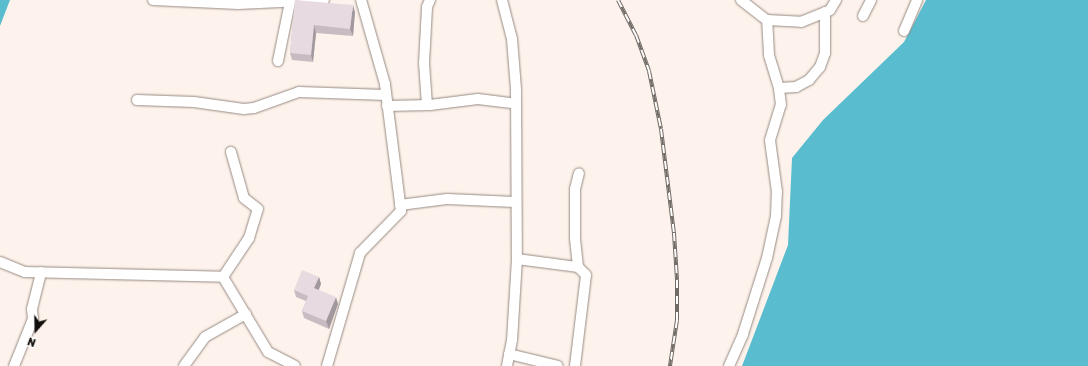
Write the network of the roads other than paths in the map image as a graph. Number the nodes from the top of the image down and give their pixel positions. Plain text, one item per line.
1 (153, 0) edge
2 (324, 0) edge
3 (360, 0) edge
4 (430, 0) edge
5 (502, 0) edge
6 (741, 0) edge
7 (836, 0) edge
8 (870, 0) edge
9 (917, 0) edge
10 (290, 2) junction
11 (824, 12) junction
12 (863, 16) dead end
13 (767, 20) junction
14 (904, 31) dead end
15 (278, 61) dead end
16 (779, 88) junction
17 (386, 95) junction
18 (137, 100) dead end
19 (516, 104) junction
20 (427, 105) junction
21 (387, 106) junction
22 (231, 152) dead end
23 (579, 173) dead end
24 (515, 202) junction
25 (400, 205) junction
26 (517, 259) junction
27 (0, 262) edge
28 (578, 267) junction
29 (41, 272) junction
30 (223, 277) junction
31 (246, 314) junction
32 (510, 354) junction
33 (14, 366) edge
34 (184, 366) edge
35 (295, 366) edge
36 (327, 366) edge
37 (507, 366) edge
38 (558, 366) edge
39 (575, 366) edge
40 (729, 366) edge

1 - 10 street
2 - 10 street
3 - 17 street
4 - 20 street
5 - 19 street
6 - 13 street
7 - 11 street
8 - 12 street
9 - 14 street
10 - 15 street
11 - 13 street
11 - 16 street
13 - 16 street
16 - 40 street
17 - 18 street
17 - 21 street
19 - 20 street
19 - 24 street
20 - 21 street
21 - 25 street
22 - 30 street
23 - 28 street
24 - 25 street
24 - 26 street
25 - 36 street
26 - 28 street
26 - 32 street
27 - 29 street
28 - 39 street
29 - 30 street
29 - 33 street
30 - 31 street
31 - 34 street
31 - 35 street
32 - 37 street
32 - 38 street

